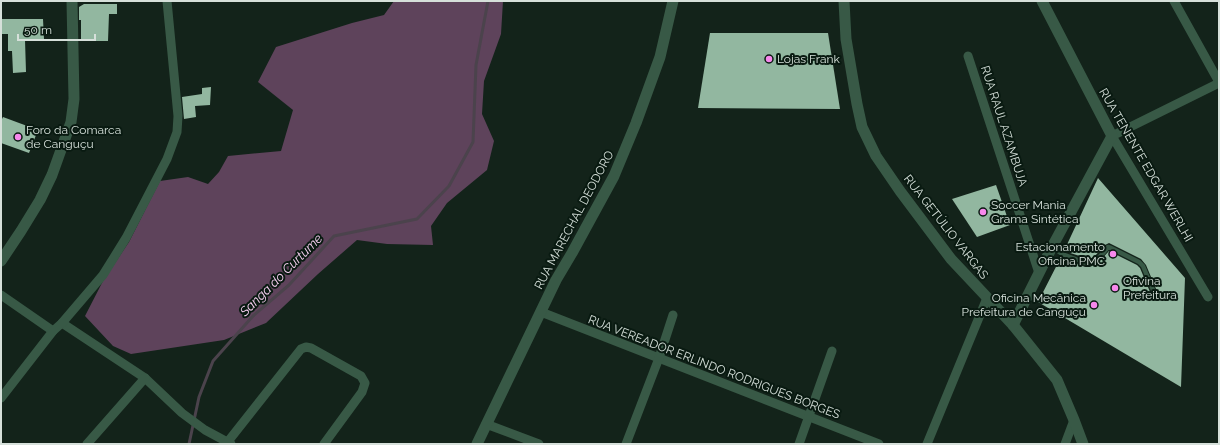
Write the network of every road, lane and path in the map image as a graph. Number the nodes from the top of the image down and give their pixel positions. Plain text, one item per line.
1 (72, 1) edge
2 (167, 1) edge
3 (673, 1) edge
4 (844, 1) edge
5 (1042, 1) edge
6 (1174, 1) edge
7 (968, 56) dead end
8 (1219, 83) edge
9 (1112, 136) junction
10 (1052, 247) junction
11 (1, 261) edge
12 (1039, 273) junction
13 (1, 295) edge
14 (1156, 297) dead end
15 (987, 298) junction
16 (1208, 298) dead end
17 (541, 312) junction
18 (673, 315) dead end
19 (62, 323) junction
20 (1013, 325) junction
21 (53, 331) junction
22 (832, 351) dead end
23 (659, 358) junction
24 (145, 378) junction
25 (1, 398) edge
26 (809, 416) junction
27 (1074, 420) junction
28 (486, 424) junction
29 (228, 443) edge
30 (88, 444) edge
31 (324, 444) edge
32 (477, 444) edge
33 (539, 444) edge
34 (626, 444) edge
35 (799, 444) edge
36 (879, 444) edge
37 (927, 444) edge
38 (1065, 444) edge
39 (1083, 444) edge

1 - 11 street
2 - 19 street
3 - 17 street, RUA MARECHAL DEODORO
4 - 15 street, RUA GETÚLIO VARGAS
5 - 9 street, RUA TENENTE EDGAR WERLHI
6 - 8 street
7 - 12 street, RUA RAUL AZAMBUJA
8 - 9 street
9 - 10 street
9 - 16 street, RUA TENENTE EDGAR WERLHI
10 - 12 street
10 - 14 lane
12 - 20 street
13 - 21 street
15 - 20 street, RUA GETÚLIO VARGAS
15 - 37 street
17 - 23 street, RUA VEREADOR ERLINDO RODRIGUES BORGES
17 - 28 street, RUA MARECHAL DEODORO
18 - 23 street
19 - 21 street
19 - 24 street
20 - 27 street, RUA GETÚLIO VARGAS
21 - 25 street
22 - 26 street
23 - 26 street, RUA VEREADOR ERLINDO RODRIGUES BORGES
23 - 34 street
24 - 29 street
24 - 30 street
26 - 35 street
26 - 36 street, RUA VEREADOR ERLINDO RODRIGUES BORGES
27 - 38 street
27 - 39 street, RUA GETÚLIO VARGAS
28 - 32 street, RUA MARECHAL DEODORO
28 - 33 street
29 - 31 street

